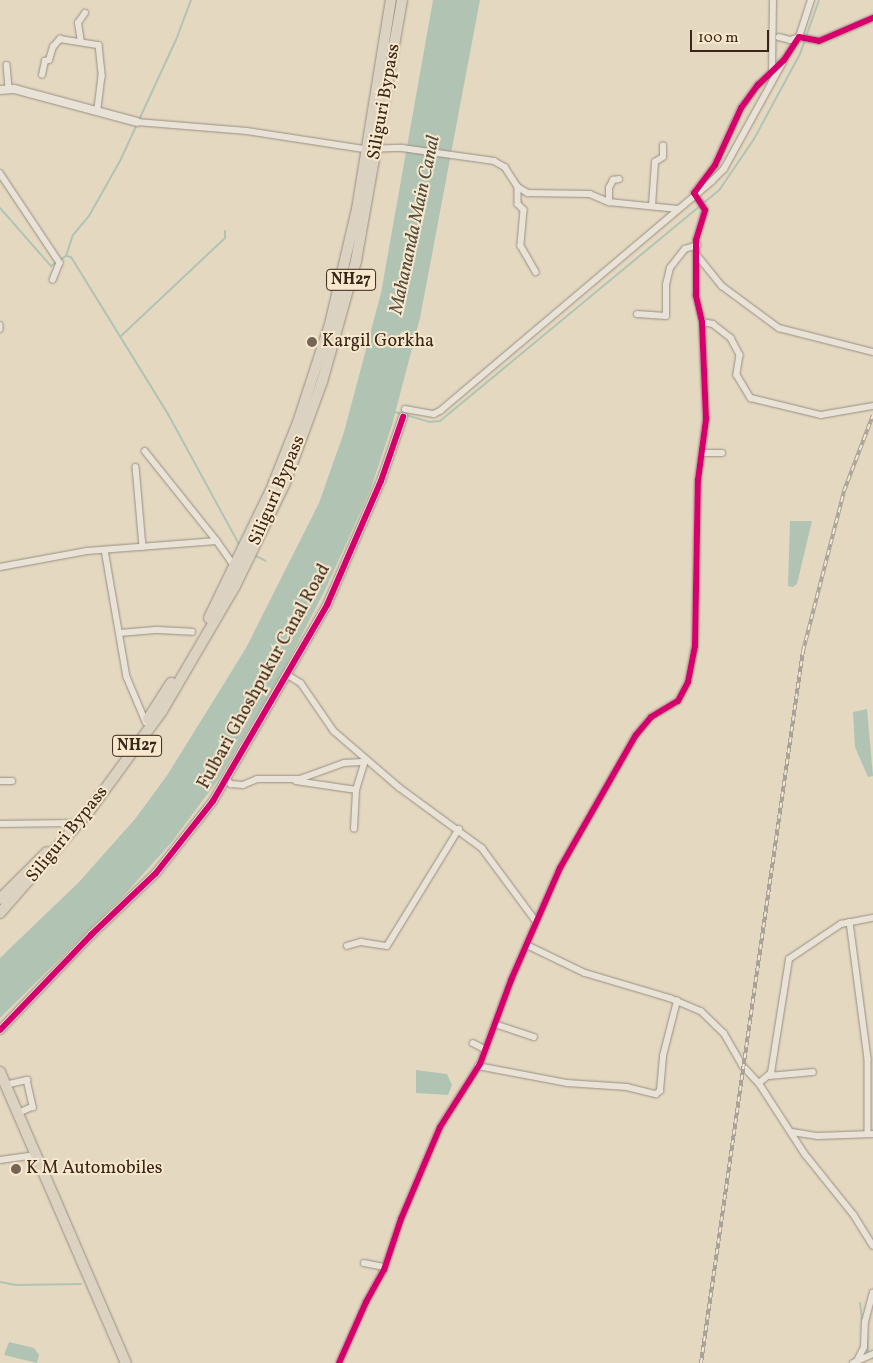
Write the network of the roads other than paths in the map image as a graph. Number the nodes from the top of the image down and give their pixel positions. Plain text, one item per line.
1 (391, 0) edge
2 (402, 0) edge
3 (773, 0) edge
4 (811, 0) edge
5 (85, 13) dead end
6 (873, 18) edge
7 (801, 36) junction
8 (779, 37) dead end
9 (81, 42) junction
10 (784, 60) junction
11 (7, 65) dead end
12 (772, 71) junction
13 (42, 75) dead end
14 (9, 89) junction
15 (0, 90) edge
16 (98, 111) junction
17 (138, 122) joint
18 (663, 146) dead end
19 (372, 150) junction
20 (0, 173) edge
21 (619, 178) dead end
22 (518, 187) junction
23 (695, 195) junction
24 (609, 202) junction
25 (652, 206) junction
26 (678, 209) junction
27 (697, 245) junction
28 (697, 255) junction
29 (536, 272) dead end
30 (53, 280) dead end
31 (637, 314) dead end
32 (702, 322) junction
33 (873, 352) edge
34 (873, 406) edge
35 (405, 408) dead end
36 (403, 417) dead end
37 (145, 451) dead end
38 (702, 453) junction
39 (722, 453) dead end
40 (136, 467) dead end
41 (216, 540) junction
42 (143, 547) junction
43 (104, 550) junction
44 (241, 562) junction
45 (0, 567) edge
46 (192, 632) dead end
47 (120, 633) junction
48 (288, 675) junction
49 (146, 722) junction
50 (370, 761) junction
51 (362, 762) junction
52 (281, 777) junction
53 (226, 778) junction
54 (0, 781) edge
55 (12, 781) dead end
56 (356, 790) junction
57 (71, 823) junction
58 (0, 824) edge
59 (354, 829) dead end
60 (459, 829) junction
61 (0, 899) edge
62 (0, 913) edge
63 (873, 918) edge
64 (536, 921) junction
65 (850, 922) junction
66 (527, 945) junction
67 (347, 946) dead end
68 (677, 1001) junction
69 (495, 1024) junction
70 (0, 1030) edge
71 (534, 1037) dead end
72 (473, 1043) dead end
73 (486, 1049) junction
74 (478, 1066) junction
75 (0, 1072) edge
76 (812, 1072) dead end
77 (769, 1076) junction
78 (759, 1083) junction
79 (5, 1085) junction
80 (17, 1114) junction
81 (792, 1132) junction
82 (871, 1134) edge
83 (36, 1155) junction
84 (0, 1160) edge
85 (873, 1246) edge
86 (364, 1263) dead end
87 (385, 1267) junction
88 (873, 1293) edge
89 (870, 1354) edge
90 (856, 1361) edge
91 (126, 1363) edge
92 (339, 1363) edge

1 - 19 highway, NH27
2 - 19 highway, Siliguri Bypass / NH27
3 - 12 street
4 - 7 street
5 - 9 street
6 - 7 street
7 - 8 street
7 - 10 street
9 - 13 street
9 - 16 street
10 - 12 street
10 - 23 street
11 - 14 street
12 - 23 street
14 - 15 street
14 - 16 street
16 - 17 street
17 - 19 street
18 - 25 street
19 - 22 street
19 - 44 highway, Siliguri Bypass / NH27
20 - 30 street
21 - 24 street
22 - 24 street
22 - 29 street
23 - 26 street
23 - 27 street
24 - 25 street
25 - 26 street
26 - 35 street
27 - 28 street
27 - 31 street
28 - 32 street
28 - 33 street
32 - 34 street
32 - 38 street
36 - 48 street, Fulbari Ghoshpukur Canal Road
37 - 41 street
38 - 39 street
38 - 64 street
40 - 42 street
41 - 42 street
41 - 44 street
42 - 43 street
43 - 45 street
43 - 47 street
44 - 49 highway, NH27
44 - 62 highway, Siliguri Bypass / NH27
46 - 47 street
47 - 49 street
48 - 50 street
48 - 53 street, Fulbari Ghoshpukur Canal Road
49 - 57 highway, NH27
50 - 51 street
50 - 60 street
51 - 52 street
51 - 56 street
52 - 53 street
52 - 56 street
53 - 70 street, Fulbari Ghoshpukur Canal Road
54 - 55 street
56 - 59 street
57 - 58 street
57 - 61 highway, NH27
60 - 64 street
60 - 67 street
63 - 65 street
64 - 66 street
65 - 77 street
65 - 82 street
66 - 68 street
66 - 69 street
68 - 74 street
68 - 78 street
69 - 71 street
69 - 73 street
72 - 73 street
73 - 74 street
74 - 87 street
75 - 79 highway
76 - 77 street
77 - 78 street
78 - 81 street
79 - 80 highway
79 - 80 street
80 - 83 highway
81 - 82 street
81 - 85 street
83 - 84 street
83 - 91 highway
86 - 87 street
87 - 92 street
88 - 90 street
89 - 90 street

